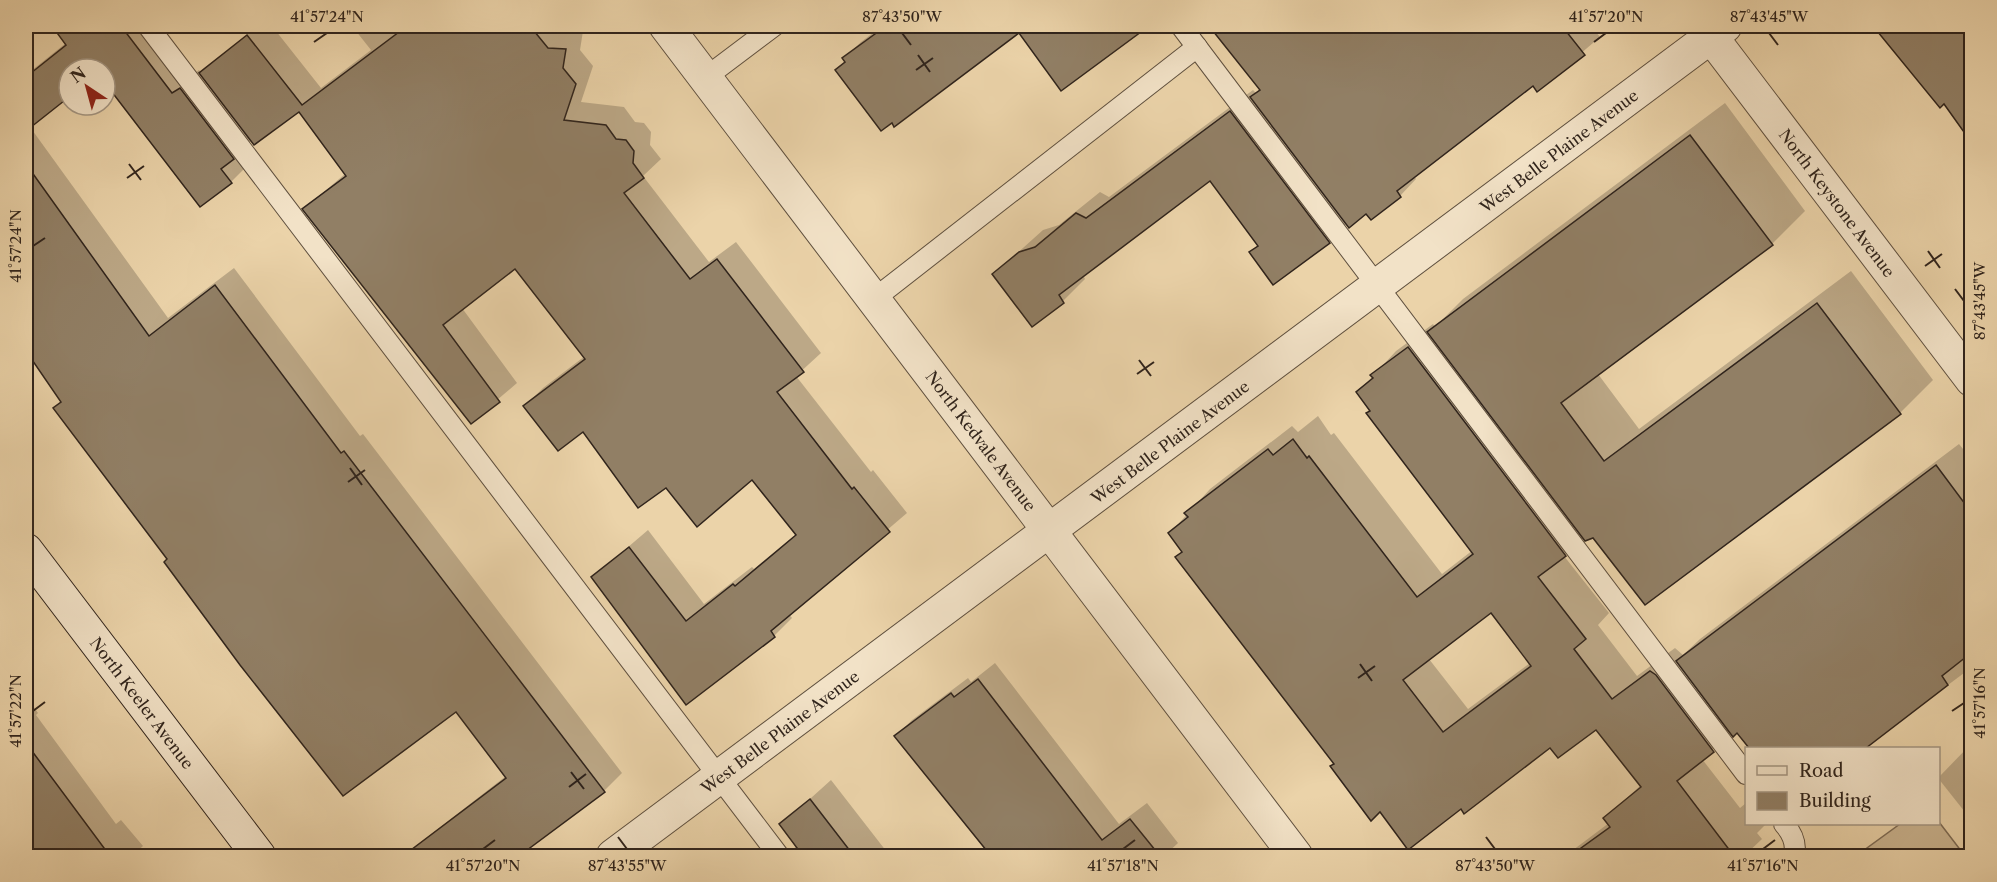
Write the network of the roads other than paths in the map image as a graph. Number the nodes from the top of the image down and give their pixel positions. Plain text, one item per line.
1 (148, 26) edge
2 (666, 26) edge
3 (774, 26) edge
4 (1181, 26) edge
5 (1713, 29) edge
6 (1197, 47) junction
7 (705, 78) junction
8 (1378, 286) junction
9 (874, 299) junction
10 (1971, 380) edge
11 (1050, 532) junction
12 (26, 550) edge
13 (1745, 773) edge
14 (720, 777) junction
15 (1785, 825) edge
16 (259, 856) edge
17 (613, 856) edge
18 (779, 856) edge
19 (1296, 856) edge
20 (1794, 856) edge

1 - 14 lane
2 - 7 street, North Kedvale Avenue
3 - 7 lane
4 - 6 lane
5 - 8 street, West Belle Plaine Avenue
5 - 10 street, North Keystone Avenue
6 - 8 lane
6 - 9 lane
7 - 9 street, North Kedvale Avenue
8 - 11 street, West Belle Plaine Avenue
8 - 13 lane
9 - 11 street, North Kedvale Avenue
11 - 14 street, West Belle Plaine Avenue
11 - 19 street, North Kedvale Avenue
12 - 16 street, North Keeler Avenue
14 - 17 street, West Belle Plaine Avenue
14 - 18 lane
15 - 20 lane

